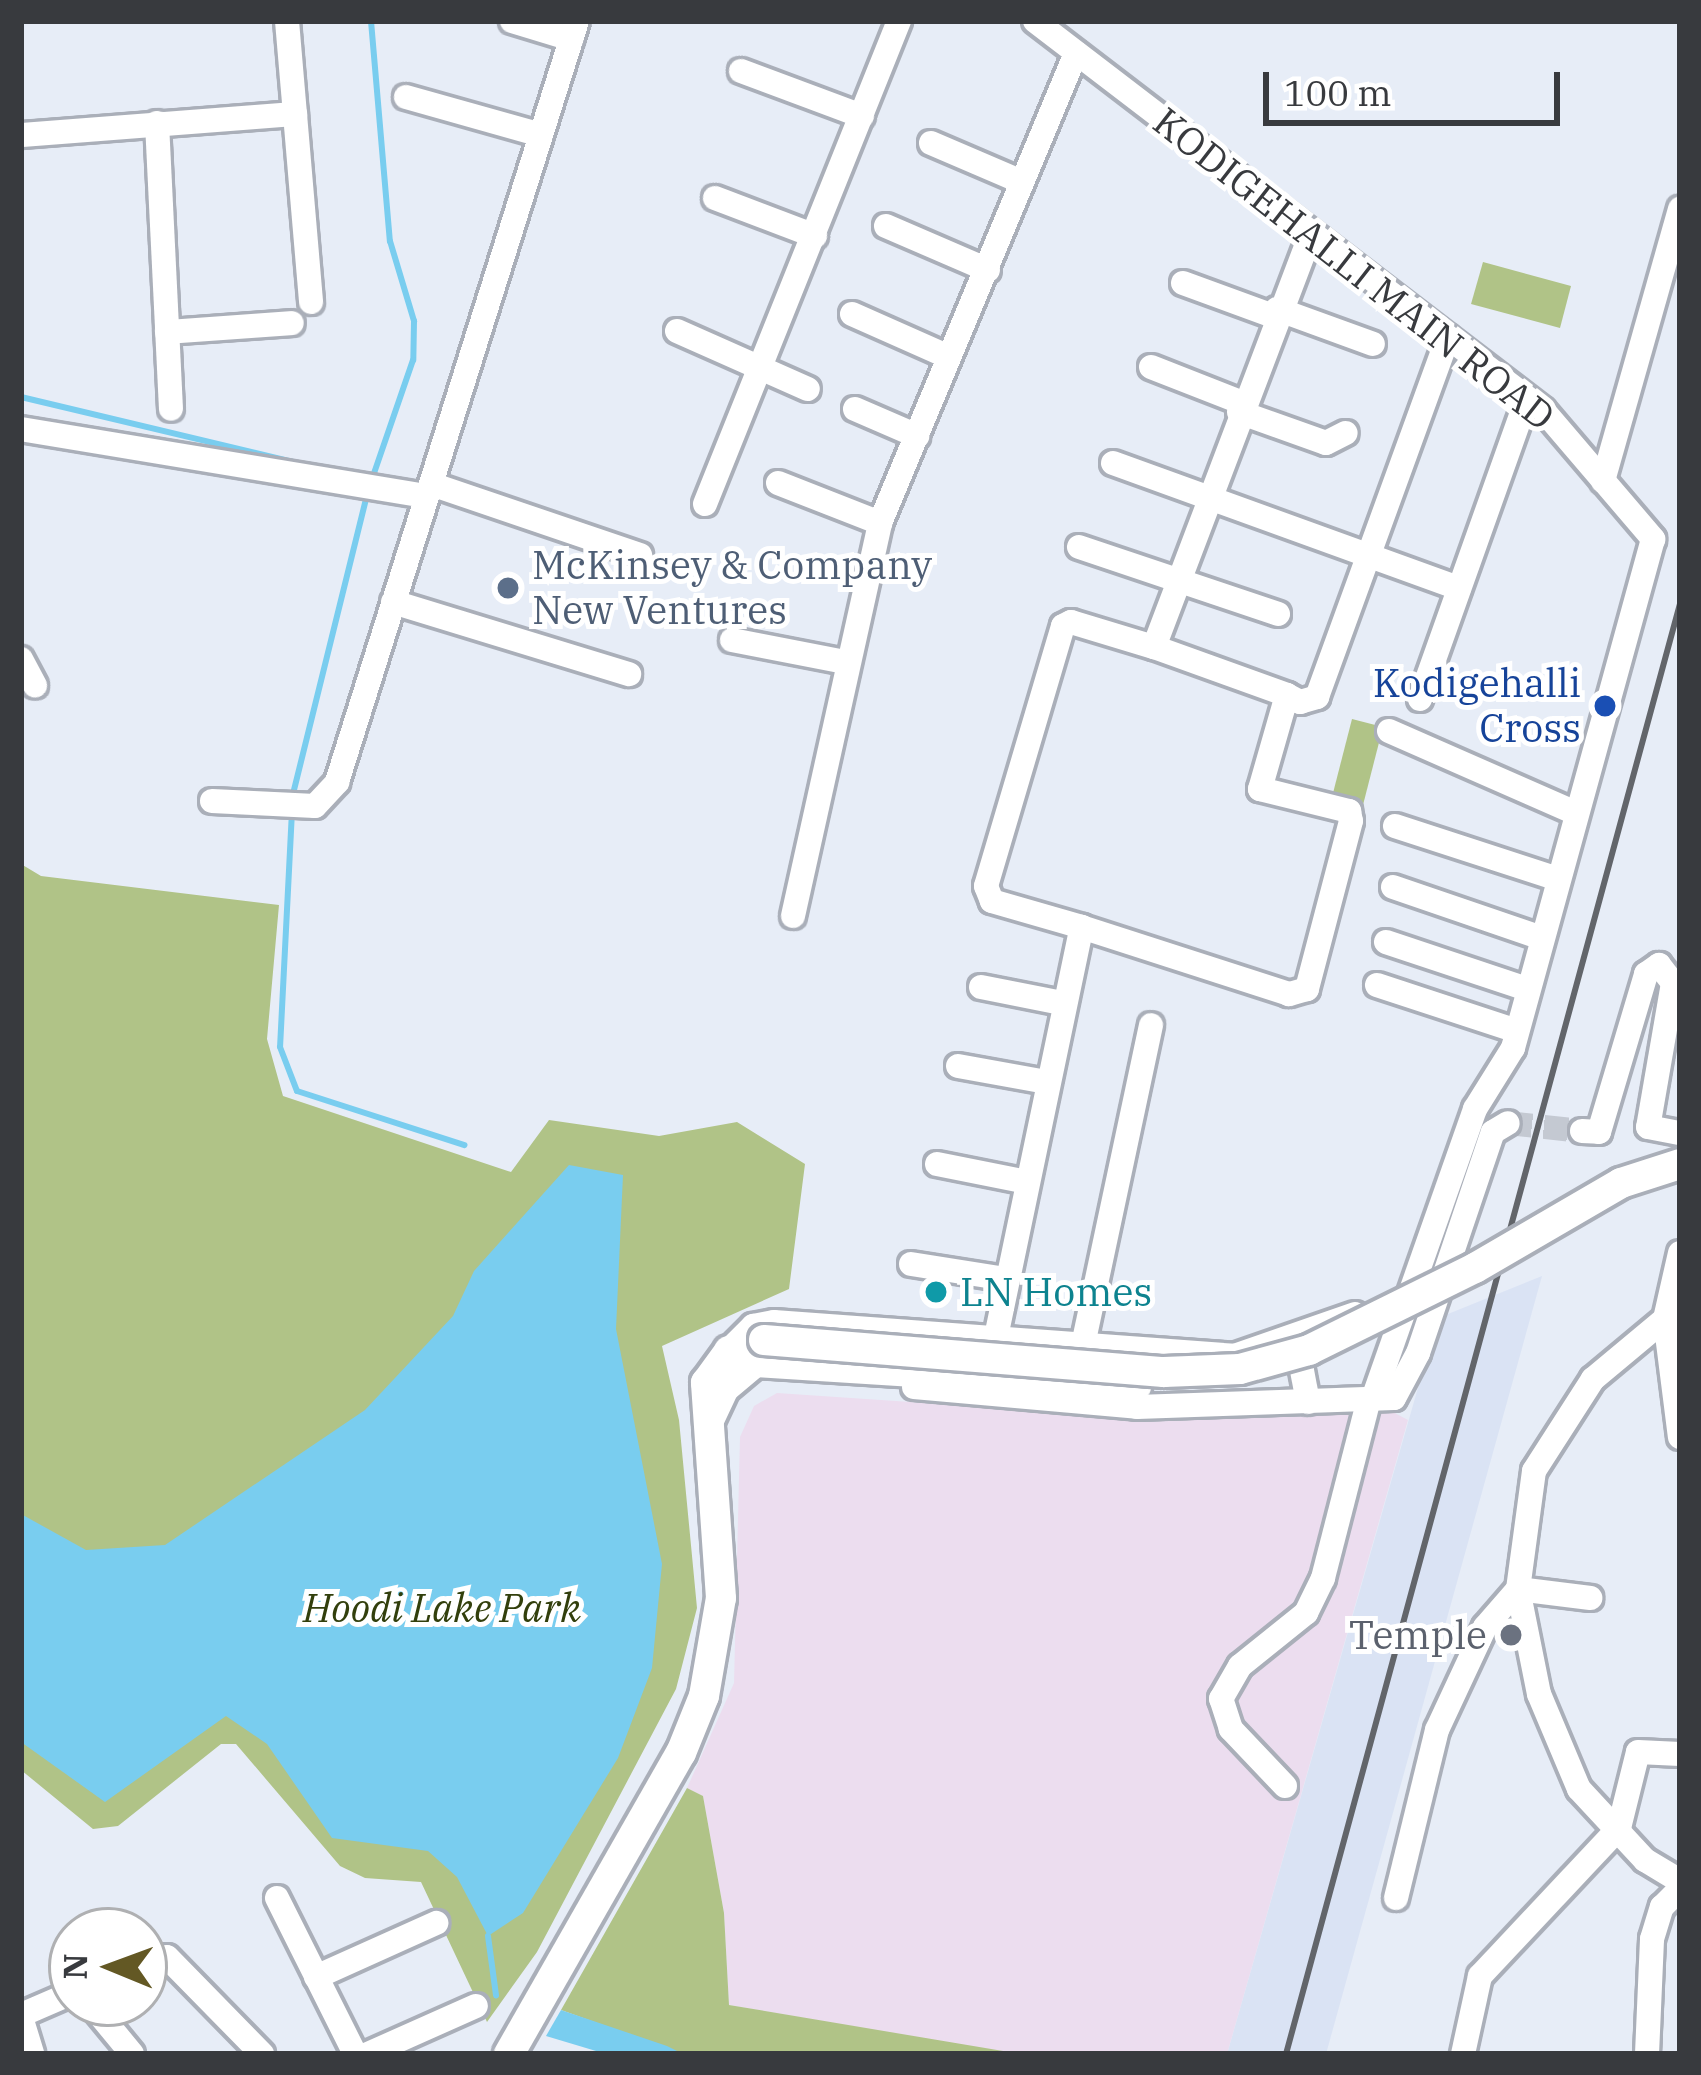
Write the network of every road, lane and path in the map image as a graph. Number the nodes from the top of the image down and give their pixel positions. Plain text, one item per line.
1 (287, 21) edge
2 (512, 21) edge
3 (899, 21) edge
4 (1035, 21) edge
5 (574, 30) edge
6 (1076, 53) junction
7 (742, 71) dead end
8 (406, 97) dead end
9 (296, 114) junction
10 (862, 116) junction
11 (157, 123) junction
12 (21, 135) edge
13 (541, 135) junction
14 (931, 143) dead end
15 (1022, 182) junction
16 (715, 197) dead end
17 (1680, 209) edge
18 (886, 226) dead end
19 (1311, 233) junction
20 (815, 236) junction
21 (988, 270) junction
22 (1183, 283) dead end
23 (310, 302) dead end
24 (1275, 313) junction
25 (852, 314) dead end
26 (292, 323) dead end
27 (676, 331) dead end
28 (167, 332) junction
29 (1448, 337) junction
30 (1373, 344) dead end
31 (949, 357) junction
32 (1151, 367) dead end
33 (763, 368) junction
34 (808, 388) dead end
35 (1527, 398) junction
36 (1241, 408) junction
37 (171, 409) dead end
38 (855, 409) dead end
39 (21, 429) edge
40 (1346, 433) dead end
41 (917, 436) junction
42 (1113, 464) dead end
43 (1603, 481) junction
44 (778, 483) dead end
45 (429, 490) junction
46 (1209, 500) junction
47 (705, 504) dead end
48 (880, 523) junction
49 (1079, 547) dead end
50 (1365, 554) junction
51 (640, 555) dead end
52 (1180, 582) junction
53 (1459, 588) junction
54 (393, 602) junction
55 (1278, 614) dead end
56 (732, 640) dead end
57 (1154, 647) junction
58 (21, 659) edge
59 (845, 662) junction
60 (629, 674) dead end
61 (35, 686) dead end
62 (1287, 695) junction
63 (1420, 699) dead end
64 (1389, 731) dead end
65 (212, 801) dead end
66 (1576, 814) junction
67 (1395, 826) dead end
68 (1558, 879) junction
69 (1393, 886) dead end
70 (793, 916) dead end
71 (1082, 927) junction
72 (1542, 938) junction
73 (1386, 942) dead end
74 (1377, 985) dead end
75 (981, 987) dead end
76 (1527, 989) junction
77 (1063, 1003) junction
78 (1151, 1025) dead end
79 (1517, 1031) junction
80 (958, 1066) dead end
81 (1047, 1082) junction
82 (1508, 1123) dead end
83 (1582, 1131) dead end
84 (1677, 1144) edge
85 (937, 1164) dead end
86 (1680, 1178) edge
87 (1027, 1182) junction
88 (1680, 1253) edge
89 (911, 1264) dead end
90 (1006, 1279) junction
91 (1412, 1286) junction
92 (1666, 1319) junction
93 (1295, 1336) junction
94 (996, 1337) junction
95 (1083, 1345) junction
96 (729, 1351) junction
97 (1379, 1398) junction
98 (1308, 1402) junction
99 (718, 1403) junction
100 (1680, 1437) edge
101 (1518, 1589) junction
102 (1590, 1598) dead end
103 (1680, 1754) edge
104 (1285, 1786) dead end
105 (1619, 1828) junction
106 (1680, 1885) edge
107 (278, 1898) dead end
108 (1396, 1898) dead end
109 (436, 1923) dead end
110 (168, 1958) edge
111 (316, 1977) junction
112 (476, 2006) dead end
113 (21, 2016) edge
114 (110, 2027) edge
115 (32, 2054) edge
116 (132, 2054) edge
117 (262, 2054) edge
118 (355, 2054) edge
119 (368, 2054) edge
120 (509, 2054) edge
121 (1463, 2054) edge
122 (1647, 2054) edge

1 - 9 street
2 - 5 street
3 - 10 street
4 - 6 street, KODIGEHALLI MAIN ROAD
5 - 13 street
6 - 15 street
6 - 19 street, KODIGEHALLI MAIN ROAD
7 - 10 street
8 - 13 street
9 - 11 street
9 - 23 street
10 - 20 street
11 - 12 street
11 - 28 street
13 - 45 street
14 - 15 street
15 - 21 street
16 - 20 street
17 - 43 street
18 - 21 street
19 - 24 street
19 - 29 street, KODIGEHALLI MAIN ROAD
20 - 33 street
21 - 31 street
22 - 24 street
24 - 30 street
24 - 36 street
25 - 31 street
26 - 28 street
27 - 33 street
28 - 37 street
29 - 35 street, KODIGEHALLI MAIN ROAD
29 - 50 street
31 - 41 street
32 - 36 street
33 - 34 street
33 - 47 street
35 - 43 street, KODIGEHALLI MAIN ROAD
35 - 53 street
36 - 40 street
36 - 46 street
38 - 41 street
39 - 45 street
41 - 48 street
42 - 46 street
43 - 66 street, KODIGEHALLI MAIN ROAD
44 - 48 street
45 - 51 street
45 - 54 street
46 - 50 street
46 - 52 street
48 - 59 street
49 - 52 street
50 - 53 street
50 - 62 street
52 - 55 street
52 - 57 street
53 - 63 street
54 - 60 street
54 - 65 street
56 - 59 street
57 - 62 street
57 - 71 street
58 - 61 street
59 - 70 street
62 - 71 street
64 - 66 street
66 - 68 street
67 - 68 street
68 - 72 street
69 - 72 street
71 - 77 street
72 - 76 street
73 - 76 street
74 - 79 street
75 - 77 street
76 - 79 street
77 - 81 street
78 - 95 street
79 - 91 street
80 - 81 street
81 - 87 street
82 - 97 street
83 - 84 street
84 - 86 street
84 - 96 main road, bridge
85 - 87 street
86 - 99 main road
87 - 90 street
88 - 92 street
89 - 90 street
90 - 94 street
91 - 93 street
91 - 97 street
92 - 100 street
92 - 101 street
93 - 95 street
93 - 98 street
94 - 95 street
94 - 96 street
96 - 99 main road
97 - 98 street
97 - 104 street
98 - 99 street
99 - 120 main road
101 - 102 street
101 - 105 street
101 - 108 street
103 - 105 street
105 - 106 street
105 - 121 street
106 - 122 street
107 - 111 street
109 - 111 street
110 - 117 street
111 - 118 street
112 - 119 street
113 - 115 street
114 - 116 street

